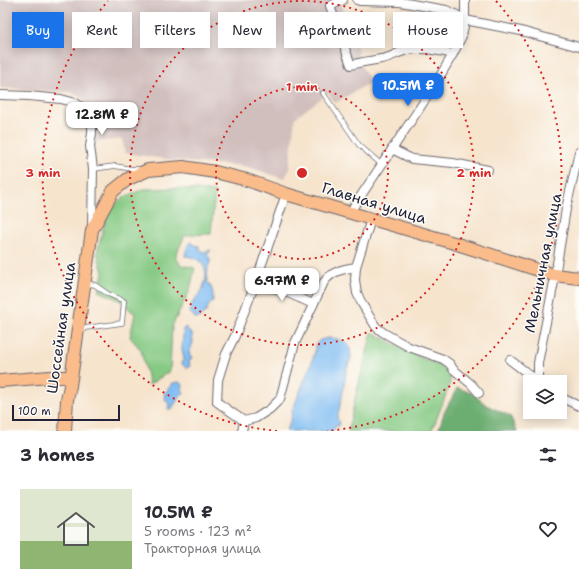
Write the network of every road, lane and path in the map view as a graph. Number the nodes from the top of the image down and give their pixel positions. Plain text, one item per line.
1 (343, 0) edge
2 (358, 0) edge
3 (465, 0) edge
4 (465, 20) junction
5 (579, 47) edge
6 (453, 54) junction
7 (323, 93) dead end
8 (0, 95) edge
9 (392, 149) junction
10 (579, 152) edge
11 (382, 165) junction
12 (93, 169) junction
13 (148, 170) junction
14 (488, 170) dead end
15 (286, 194) junction
16 (350, 212) junction
17 (371, 219) junction
18 (92, 230) junction
19 (356, 267) junction
20 (554, 275) junction
21 (579, 278) edge
22 (255, 284) junction
23 (83, 289) junction
24 (313, 304) junction
25 (76, 338) junction
26 (510, 360) dead end
27 (530, 375) edge
28 (538, 375) edge
29 (71, 377) junction
30 (0, 380) edge
31 (478, 393) dead end
32 (567, 400) edge
33 (579, 406) edge
34 (244, 421) junction
35 (65, 431) edge
36 (242, 431) edge

1 - 6 street
2 - 4 street
3 - 4 street
4 - 5 street
4 - 6 street
6 - 9 street
7 - 11 lane
8 - 12 street
9 - 11 street
9 - 14 street
10 - 20 street, Мельничная улица
11 - 16 street
12 - 13 lane
12 - 18 street
13 - 15 main road, Главная улица
13 - 18 main road, Главная улица
15 - 16 main road, Главная улица
15 - 22 street
16 - 17 main road, Главная улица
17 - 19 street
17 - 20 main road, Главная улица
18 - 23 main road, Шоссейная улица
19 - 24 street
19 - 31 street
20 - 21 main road, Главная улица
20 - 28 street, Мельничная улица
22 - 24 street
22 - 34 street
23 - 25 main road, Шоссейная улица
23 - 25 lane
24 - 34 street
25 - 29 main road, Шоссейная улица
26 - 27 street
29 - 30 main road
29 - 35 main road, Шоссейная улица
32 - 33 street
34 - 36 street

